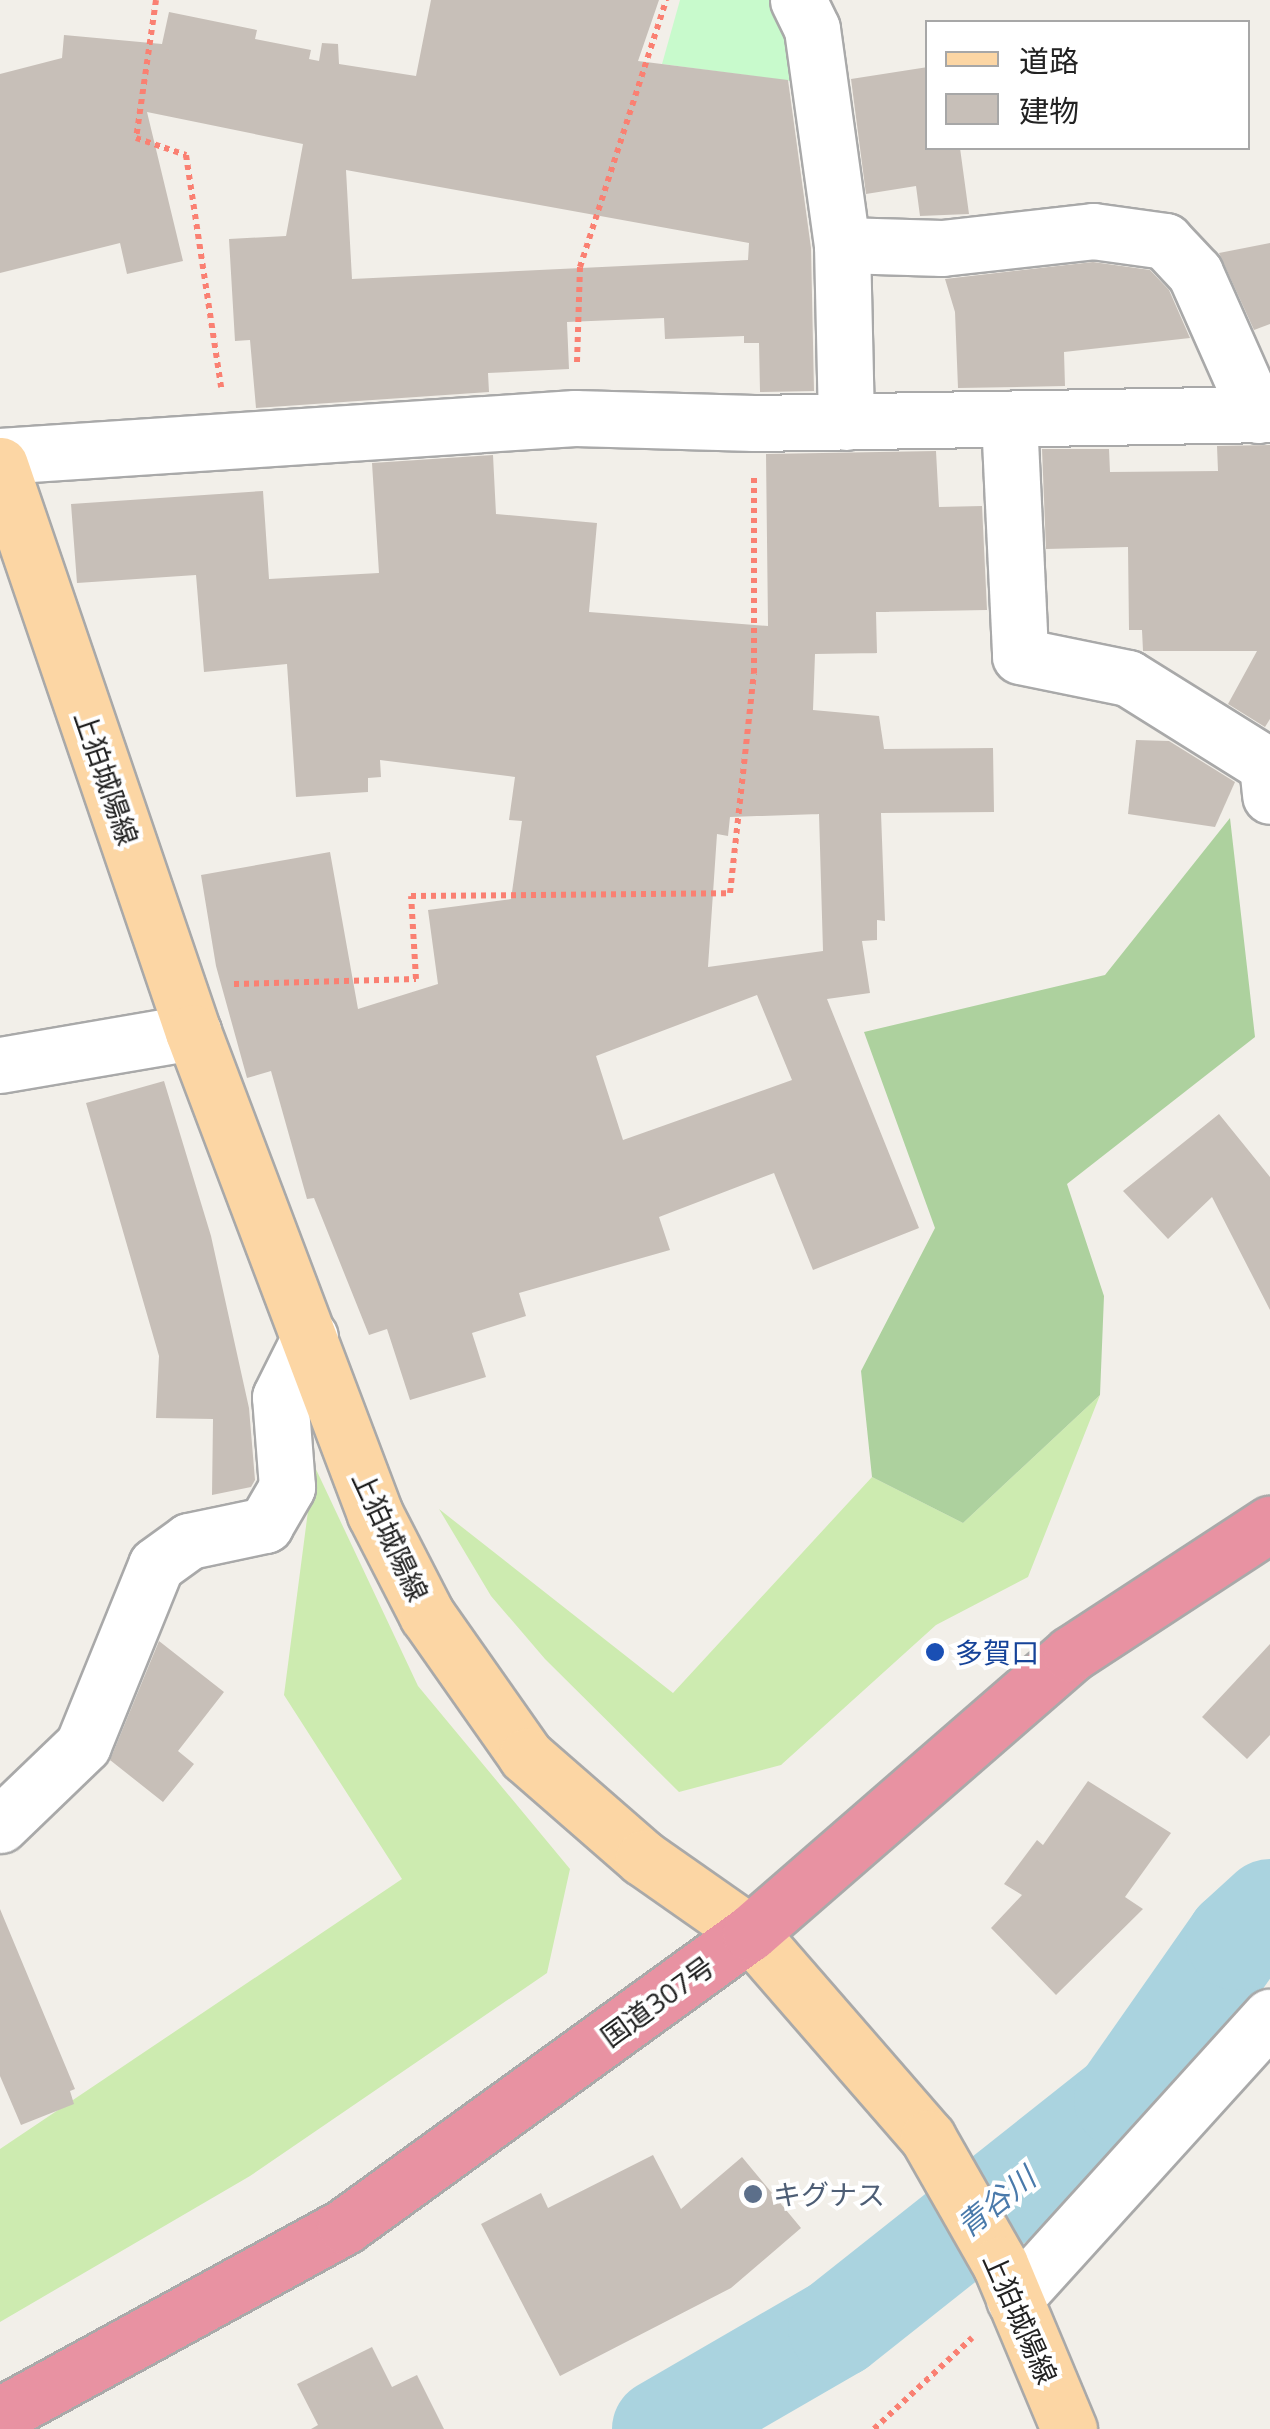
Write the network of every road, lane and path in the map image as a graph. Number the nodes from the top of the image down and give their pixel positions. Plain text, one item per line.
1 (156, 0) edge
2 (666, 0) edge
3 (798, 0) edge
4 (842, 245) junction
5 (1266, 410) edge
6 (575, 418) junction
7 (1010, 419) junction
8 (846, 422) junction
9 (754, 423) junction
10 (229, 438) junction
11 (0, 456) edge
12 (0, 465) edge
13 (1269, 773) edge
14 (186, 1009) junction
15 (0, 1065) edge
16 (310, 1338) junction
17 (1270, 1524) edge
18 (0, 1826) edge
19 (750, 1934) junction
20 (1270, 2017) edge
21 (1007, 2281) junction
22 (0, 2415) edge
23 (874, 2429) edge
24 (1070, 2429) edge

1 - 10 path
2 - 6 path
3 - 4 street
4 - 5 street
4 - 8 street
5 - 7 street
6 - 9 street
6 - 10 street
7 - 8 street
7 - 13 street
8 - 9 street
9 - 14 path
10 - 11 street
12 - 14 main road, 上狛城陽線
14 - 15 street
14 - 16 main road, 上狛城陽線
16 - 18 street
16 - 19 main road, 上狛城陽線
17 - 19 highway, 国道307号
19 - 21 main road, 上狛城陽線
19 - 22 highway, 国道307号
20 - 21 street
21 - 23 path
21 - 24 main road, 上狛城陽線

